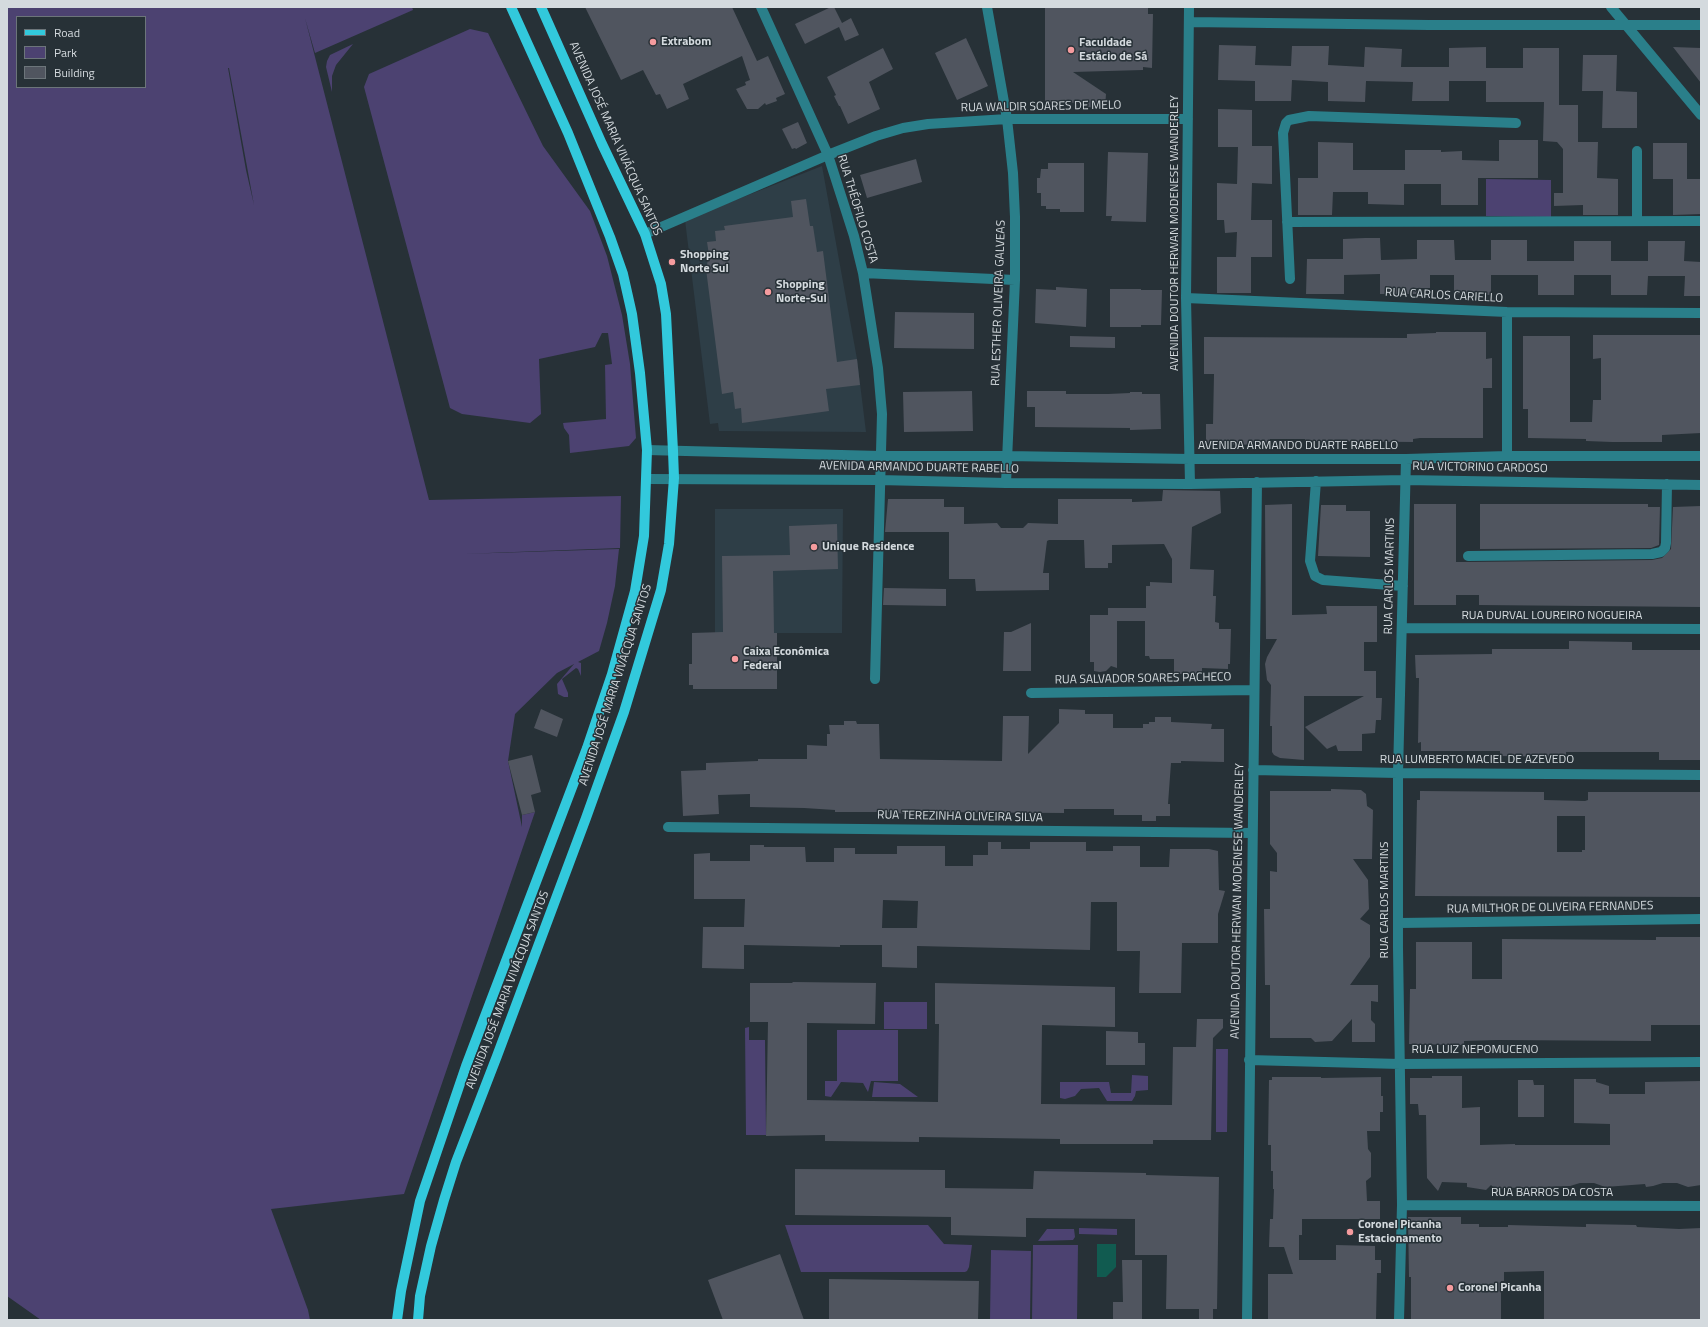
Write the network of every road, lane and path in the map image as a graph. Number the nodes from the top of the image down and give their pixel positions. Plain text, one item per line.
1 (511, 7) edge
2 (541, 7) edge
3 (761, 7) edge
4 (987, 7) edge
5 (1190, 7) edge
6 (1611, 7) edge
7 (1190, 22) junction
8 (1625, 24) junction
9 (1701, 25) edge
10 (1701, 115) edge
11 (1007, 119) junction
12 (1188, 119) junction
13 (1516, 123) dead end
14 (1637, 151) dead end
15 (828, 155) junction
16 (1637, 220) junction
17 (1701, 221) edge
18 (1287, 222) junction
19 (646, 234) junction
20 (863, 273) junction
21 (1290, 279) dead end
22 (1015, 280) junction
23 (1186, 298) junction
24 (1508, 312) junction
25 (1701, 313) edge
26 (646, 450) junction
27 (673, 451) junction
28 (880, 456) junction
29 (1007, 456) junction
30 (1508, 456) junction
31 (1701, 456) edge
32 (1190, 459) junction
33 (1406, 459) junction
34 (674, 478) junction
35 (647, 479) junction
36 (879, 480) junction
37 (1406, 480) junction
38 (1316, 481) junction
39 (1256, 482) junction
40 (1006, 483) junction
41 (1190, 484) junction
42 (1667, 484) junction
43 (1701, 485) edge
44 (1468, 556) dead end
45 (1403, 586) junction
46 (1402, 628) junction
47 (1701, 629) edge
48 (875, 679) dead end
49 (1254, 690) junction
50 (1031, 693) dead end
51 (1253, 770) junction
52 (1398, 773) junction
53 (1701, 775) edge
54 (668, 827) dead end
55 (1252, 833) junction
56 (1701, 919) edge
57 (1399, 923) junction
58 (1249, 1060) junction
59 (1701, 1062) edge
60 (1400, 1064) junction
61 (1402, 1205) junction
62 (1701, 1206) edge
63 (397, 1320) edge
64 (418, 1320) edge
65 (1247, 1320) edge
66 (1399, 1320) edge

1 - 26 main road, AVENIDA JOSÉ MARIA VIVÁCQUA SANTOS
2 - 19 main road, AVENIDA JOSÉ MARIA VIVÁCQUA SANTOS
3 - 15 street, RUA THÉOFILO COSTA
4 - 11 street, RUA ESTHER OLIVEIRA GALVEAS
5 - 7 street, AVENIDA DOUTOR HERWAN MODENESE WANDERLEY
6 - 8 street
7 - 8 street
7 - 12 street, AVENIDA DOUTOR HERWAN MODENESE WANDERLEY
8 - 9 street
8 - 10 street
11 - 12 street, RUA WALDIR SOARES DE MELO
11 - 15 street, RUA WALDIR SOARES DE MELO
11 - 22 street, RUA ESTHER OLIVEIRA GALVEAS
12 - 23 street, AVENIDA DOUTOR HERWAN MODENESE WANDERLEY
13 - 18 street
14 - 16 street
15 - 19 street, RUA WALDIR SOARES DE MELO
15 - 20 street, RUA THÉOFILO COSTA
16 - 17 street
16 - 18 street
18 - 21 street
19 - 27 main road, AVENIDA JOSÉ MARIA VIVÁCQUA SANTOS
20 - 22 street
20 - 28 street, RUA THÉOFILO COSTA
22 - 29 street, RUA ESTHER OLIVEIRA GALVEAS
23 - 24 street, RUA CARLOS CARIELLO
23 - 32 street, AVENIDA DOUTOR HERWAN MODENESE WANDERLEY
24 - 25 street, RUA CARLOS CARIELLO
24 - 30 street
26 - 27 street, AVENIDA ARMANDO DUARTE RABELLO
26 - 35 main road, AVENIDA JOSÉ MARIA VIVÁCQUA SANTOS
27 - 28 street, AVENIDA ARMANDO DUARTE RABELLO
27 - 34 main road, AVENIDA JOSÉ MARIA VIVÁCQUA SANTOS
28 - 29 street, AVENIDA ARMANDO DUARTE RABELLO
28 - 36 street, RUA THÉOFILO COSTA
29 - 32 street, AVENIDA ARMANDO DUARTE RABELLO
29 - 40 street, RUA ESTHER OLIVEIRA GALVEAS
30 - 31 street, RUA VICTORINO CARDOSO
30 - 33 street, RUA VICTORINO CARDOSO
32 - 33 street, AVENIDA ARMANDO DUARTE RABELLO
32 - 41 street, AVENIDA ARMANDO DUARTE RABELLO
33 - 37 street, RUA VICTORINO CARDOSO
34 - 35 street, AVENIDA ARMANDO DUARTE RABELLO
34 - 36 street, AVENIDA ARMANDO DUARTE RABELLO
34 - 64 main road, AVENIDA JOSÉ MARIA VIVÁCQUA SANTOS
35 - 63 main road, AVENIDA JOSÉ MARIA VIVÁCQUA SANTOS
36 - 40 street, AVENIDA ARMANDO DUARTE RABELLO
36 - 48 street, RUA THÉOFILO COSTA
37 - 38 street, AVENIDA ARMANDO DUARTE RABELLO
37 - 42 street, RUA VICTORINO CARDOSO
37 - 45 street, RUA CARLOS MARTINS
38 - 39 street, AVENIDA ARMANDO DUARTE RABELLO
38 - 45 street
39 - 41 street, AVENIDA ARMANDO DUARTE RABELLO
39 - 49 street, AVENIDA DOUTOR HERWAN MODENESE WANDERLEY
40 - 41 street, AVENIDA ARMANDO DUARTE RABELLO
42 - 43 street, RUA VICTORINO CARDOSO
42 - 44 street
45 - 46 street, RUA CARLOS MARTINS
46 - 47 street, RUA DURVAL LOUREIRO NOGUEIRA
46 - 52 street, RUA CARLOS MARTINS
49 - 50 street, RUA SALVADOR SOARES PACHECO
49 - 51 street, AVENIDA DOUTOR HERWAN MODENESE WANDERLEY
51 - 52 street, RUA LUMBERTO MACIEL DE AZEVEDO
51 - 55 street, AVENIDA DOUTOR HERWAN MODENESE WANDERLEY
52 - 53 street, RUA LUMBERTO MACIEL DE AZEVEDO
52 - 57 street, RUA CARLOS MARTINS
54 - 55 street, RUA TEREZINHA OLIVEIRA SILVA
55 - 58 street, AVENIDA DOUTOR HERWAN MODENESE WANDERLEY
56 - 57 street, RUA MILTHOR DE OLIVEIRA FERNANDES
57 - 60 street, RUA CARLOS MARTINS
58 - 60 street, RUA LUIZ NEPOMUCENO
58 - 65 street, AVENIDA DOUTOR HERWAN MODENESE WANDERLEY
59 - 60 street, RUA LUIZ NEPOMUCENO
60 - 61 street, RUA CARLOS MARTINS
61 - 62 street, RUA BARROS DA COSTA
61 - 66 street, RUA CARLOS MARTINS

